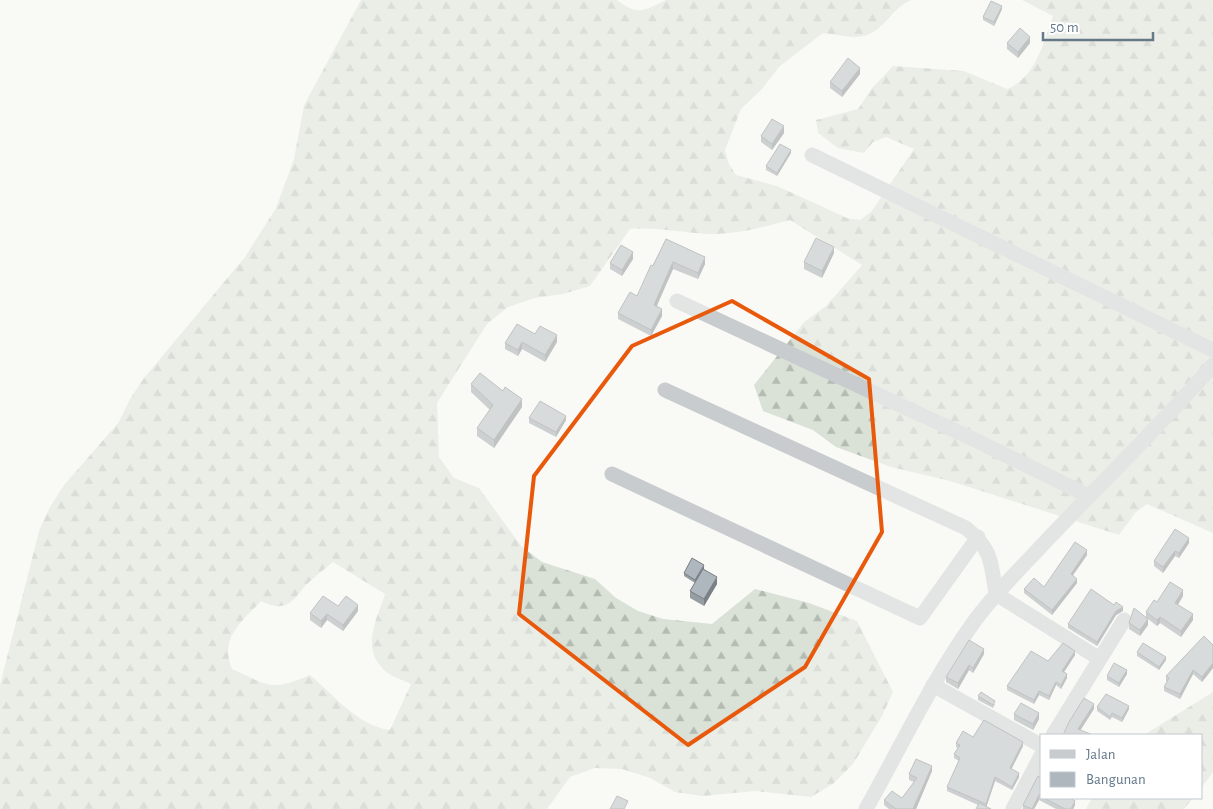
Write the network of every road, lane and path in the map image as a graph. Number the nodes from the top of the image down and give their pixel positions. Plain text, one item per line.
1 (812, 155) dead end
2 (678, 301) dead end
3 (1213, 350) edge
4 (1213, 365) edge
5 (665, 390) dead end
6 (612, 474) dead end
7 (1089, 496) junction
8 (978, 537) junction
9 (996, 594) junction
10 (1124, 620) dead end
11 (1100, 660) junction
12 (932, 685) junction
13 (1054, 734) edge
14 (1040, 745) edge
15 (1040, 758) edge
16 (866, 809) edge
17 (1013, 809) edge

1 - 3 street
2 - 7 street
4 - 7 street
5 - 8 street
6 - 8 street
7 - 9 street
8 - 9 street
9 - 11 street
9 - 12 street
10 - 11 street
11 - 13 street
12 - 14 street
12 - 16 street
15 - 17 street

